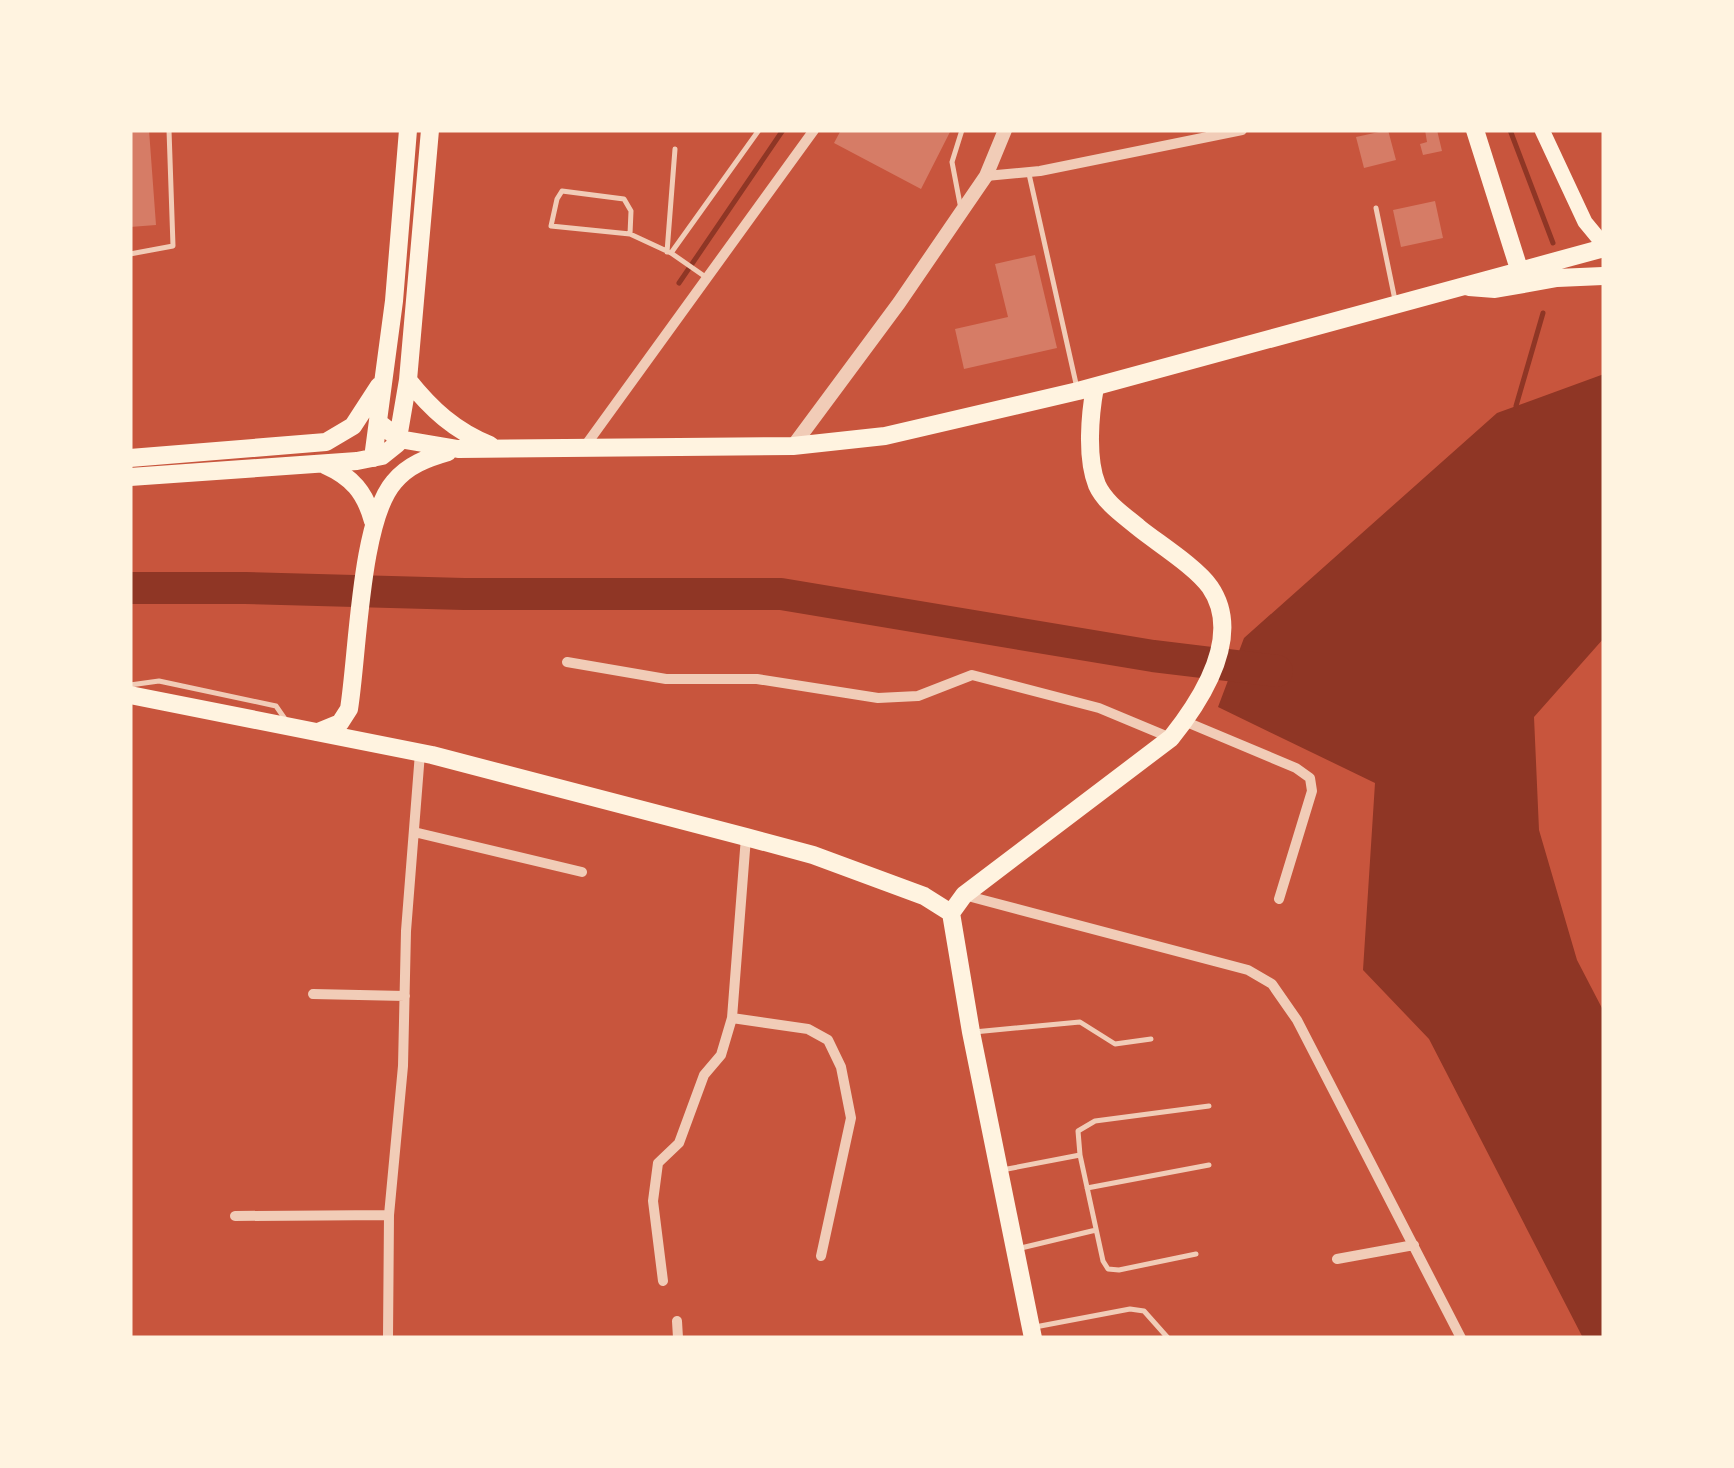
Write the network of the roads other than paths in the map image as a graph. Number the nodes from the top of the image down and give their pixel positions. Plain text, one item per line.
1 (169, 130) edge
2 (408, 130) edge
3 (430, 130) edge
4 (759, 130) edge
5 (814, 130) edge
6 (962, 130) edge
7 (1004, 130) edge
8 (1242, 130) edge
9 (1474, 130) edge
10 (1542, 130) edge
11 (1200, 135) edge
12 (675, 148) dead end
13 (1028, 172) junction
14 (986, 176) junction
15 (1376, 208) dead end
16 (962, 211) junction
17 (630, 234) junction
18 (1602, 248) edge
19 (130, 254) edge
20 (672, 254) junction
21 (1519, 269) junction
22 (705, 276) junction
23 (1603, 278) edge
24 (1458, 286) junction
25 (1396, 302) junction
26 (384, 377) junction
27 (408, 380) junction
28 (1086, 389) junction
29 (378, 422) junction
30 (400, 439) junction
31 (792, 446) junction
32 (458, 448) junction
33 (500, 449) junction
34 (583, 450) junction
35 (130, 458) edge
36 (373, 458) junction
37 (324, 465) junction
38 (130, 477) edge
39 (372, 527) junction
40 (567, 662) dead end
41 (130, 685) edge
42 (130, 694) edge
43 (1189, 715) junction
44 (303, 729) junction
45 (1171, 738) junction
46 (420, 753) junction
47 (414, 832) junction
48 (746, 837) junction
49 (582, 872) dead end
50 (924, 896) junction
51 (964, 896) junction
52 (1279, 899) dead end
53 (951, 913) junction
54 (313, 994) dead end
55 (405, 996) junction
56 (732, 1018) junction
57 (971, 1032) junction
58 (1151, 1039) dead end
59 (1209, 1106) dead end
60 (1080, 1155) junction
61 (1209, 1165) dead end
62 (999, 1171) junction
63 (1087, 1188) junction
64 (389, 1215) junction
65 (235, 1216) dead end
66 (1096, 1230) junction
67 (1414, 1246) junction
68 (1014, 1250) junction
69 (1196, 1254) dead end
70 (821, 1256) dead end
71 (1337, 1259) dead end
72 (663, 1281) dead end
73 (677, 1321) dead end
74 (1032, 1333) edge
75 (388, 1338) edge
76 (678, 1338) edge
77 (1168, 1338) edge
78 (1461, 1338) edge

1 - 19 lane
2 - 26 main road
3 - 27 main road
4 - 20 lane
5 - 22 street
6 - 16 lane
7 - 14 street
8 - 11 street
9 - 21 main road
10 - 18 main road
11 - 13 street
12 - 20 lane
13 - 14 street
13 - 28 lane
14 - 16 street
15 - 25 lane
16 - 31 street
17 - 17 lane
17 - 20 lane
18 - 21 main road
18 - 23 main road
20 - 22 lane
21 - 24 main road
22 - 34 street
23 - 24 main road
24 - 25 main road
25 - 28 main road
26 - 29 main road
26 - 35 main road
27 - 30 main road
27 - 33 main road
28 - 31 main road
28 - 43 main road
29 - 30 main road
29 - 36 main road
30 - 32 main road
30 - 36 main road
31 - 34 main road
32 - 33 main road
32 - 39 main road
33 - 34 main road
36 - 37 main road
37 - 38 main road
37 - 39 main road
39 - 44 main road
40 - 45 street
41 - 44 lane
42 - 44 main road
43 - 45 main road
43 - 52 street
44 - 46 main road
45 - 51 main road
46 - 47 street
46 - 48 main road
47 - 49 street
47 - 55 street
48 - 50 main road
48 - 56 street
50 - 51 main road
50 - 53 main road
51 - 53 main road
51 - 67 street
53 - 57 main road
54 - 55 street
55 - 64 street
56 - 70 street
56 - 72 street
57 - 58 lane
57 - 62 main road
59 - 60 lane
60 - 62 lane
60 - 63 lane
61 - 63 lane
62 - 68 main road
63 - 66 lane
64 - 65 street
64 - 75 street
66 - 68 lane
66 - 69 lane
67 - 71 street
67 - 78 street
68 - 74 main road
73 - 76 street
74 - 77 lane

